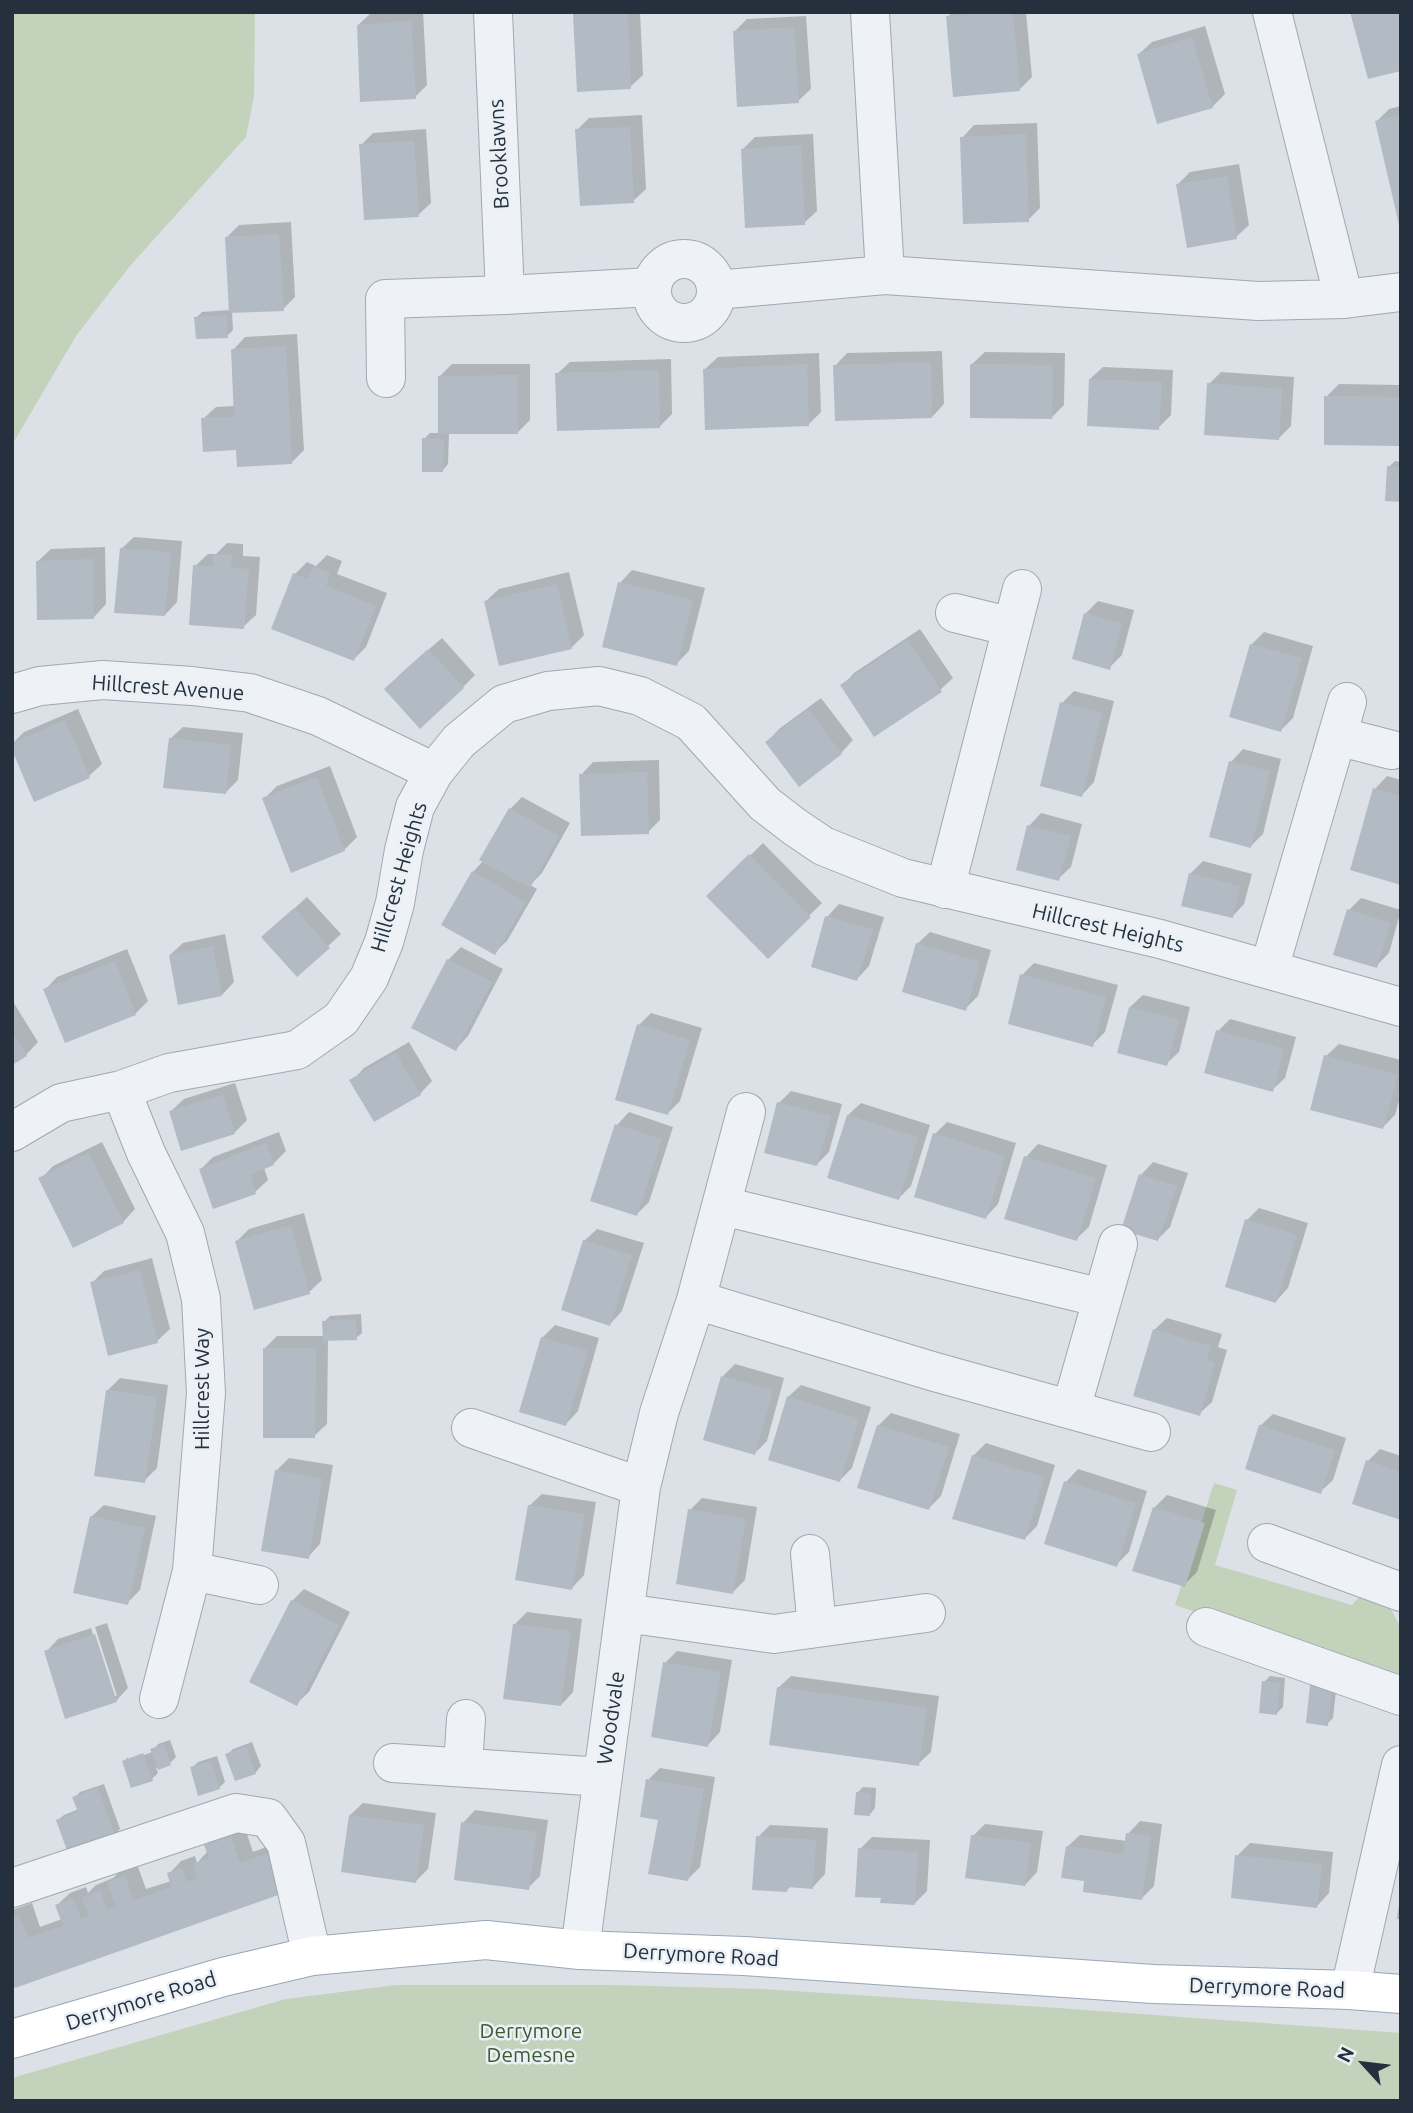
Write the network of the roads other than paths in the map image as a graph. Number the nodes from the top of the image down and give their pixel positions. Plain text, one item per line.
1 (493, 12) edge
2 (870, 12) edge
3 (1272, 12) edge
4 (885, 275) junction
5 (1401, 292) edge
6 (505, 295) junction
7 (1344, 299) junction
8 (386, 378) dead end
9 (1022, 589) dead end
10 (955, 612) dead end
11 (1012, 627) junction
12 (12, 694) edge
13 (1392, 750) dead end
14 (434, 772) junction
15 (945, 889) junction
16 (1269, 969) junction
17 (1401, 1007) edge
18 (121, 1090) junction
19 (746, 1112) dead end
20 (12, 1132) edge
21 (723, 1206) junction
22 (1118, 1244) dead end
23 (1102, 1298) junction
24 (696, 1300) junction
25 (1071, 1409) junction
26 (471, 1427) dead end
27 (1151, 1432) dead end
28 (641, 1487) junction
29 (1267, 1544) dead end
30 (810, 1554) dead end
31 (191, 1571) junction
32 (259, 1585) dead end
33 (1401, 1592) edge
34 (625, 1613) junction
35 (926, 1613) dead end
36 (1206, 1627) dead end
37 (817, 1629) junction
38 (1401, 1696) edge
39 (159, 1699) dead end
40 (466, 1719) dead end
41 (393, 1763) dead end
42 (1401, 1765) edge
43 (463, 1767) junction
44 (603, 1777) junction
45 (12, 1888) edge
46 (580, 1950) junction
47 (312, 1956) junction
48 (1350, 1990) junction
49 (1401, 1994) edge
50 (14, 2031) edge

1 - 6 street, Brooklawns
2 - 4 street
3 - 7 street
4 - 6 street
4 - 7 street
5 - 7 street
6 - 8 street
9 - 11 street
10 - 11 street
11 - 15 street
12 - 14 street, Hillcrest Avenue
13 - 16 street
14 - 15 street, Hillcrest Heights
14 - 18 street, Hillcrest Heights
15 - 16 street, Hillcrest Heights
16 - 17 street, Hillcrest Heights
18 - 20 street, Hillcrest Heights
18 - 31 street, Hillcrest Way
19 - 21 street, Woodvale
21 - 23 street
21 - 24 street, Woodvale
22 - 23 street
23 - 25 street
24 - 25 street
24 - 28 street, Woodvale
25 - 27 street
26 - 28 street
28 - 34 street, Woodvale
29 - 33 street
30 - 37 street
31 - 32 street
31 - 39 street, Hillcrest Way
34 - 37 street
34 - 44 street, Woodvale
35 - 37 street
36 - 38 street
40 - 43 street
41 - 43 street
42 - 48 street
43 - 44 street
44 - 46 street, Woodvale
45 - 47 street
46 - 47 main road, Derrymore Road
46 - 48 main road, Derrymore Road
47 - 50 main road, Derrymore Road
48 - 49 main road, Derrymore Road

